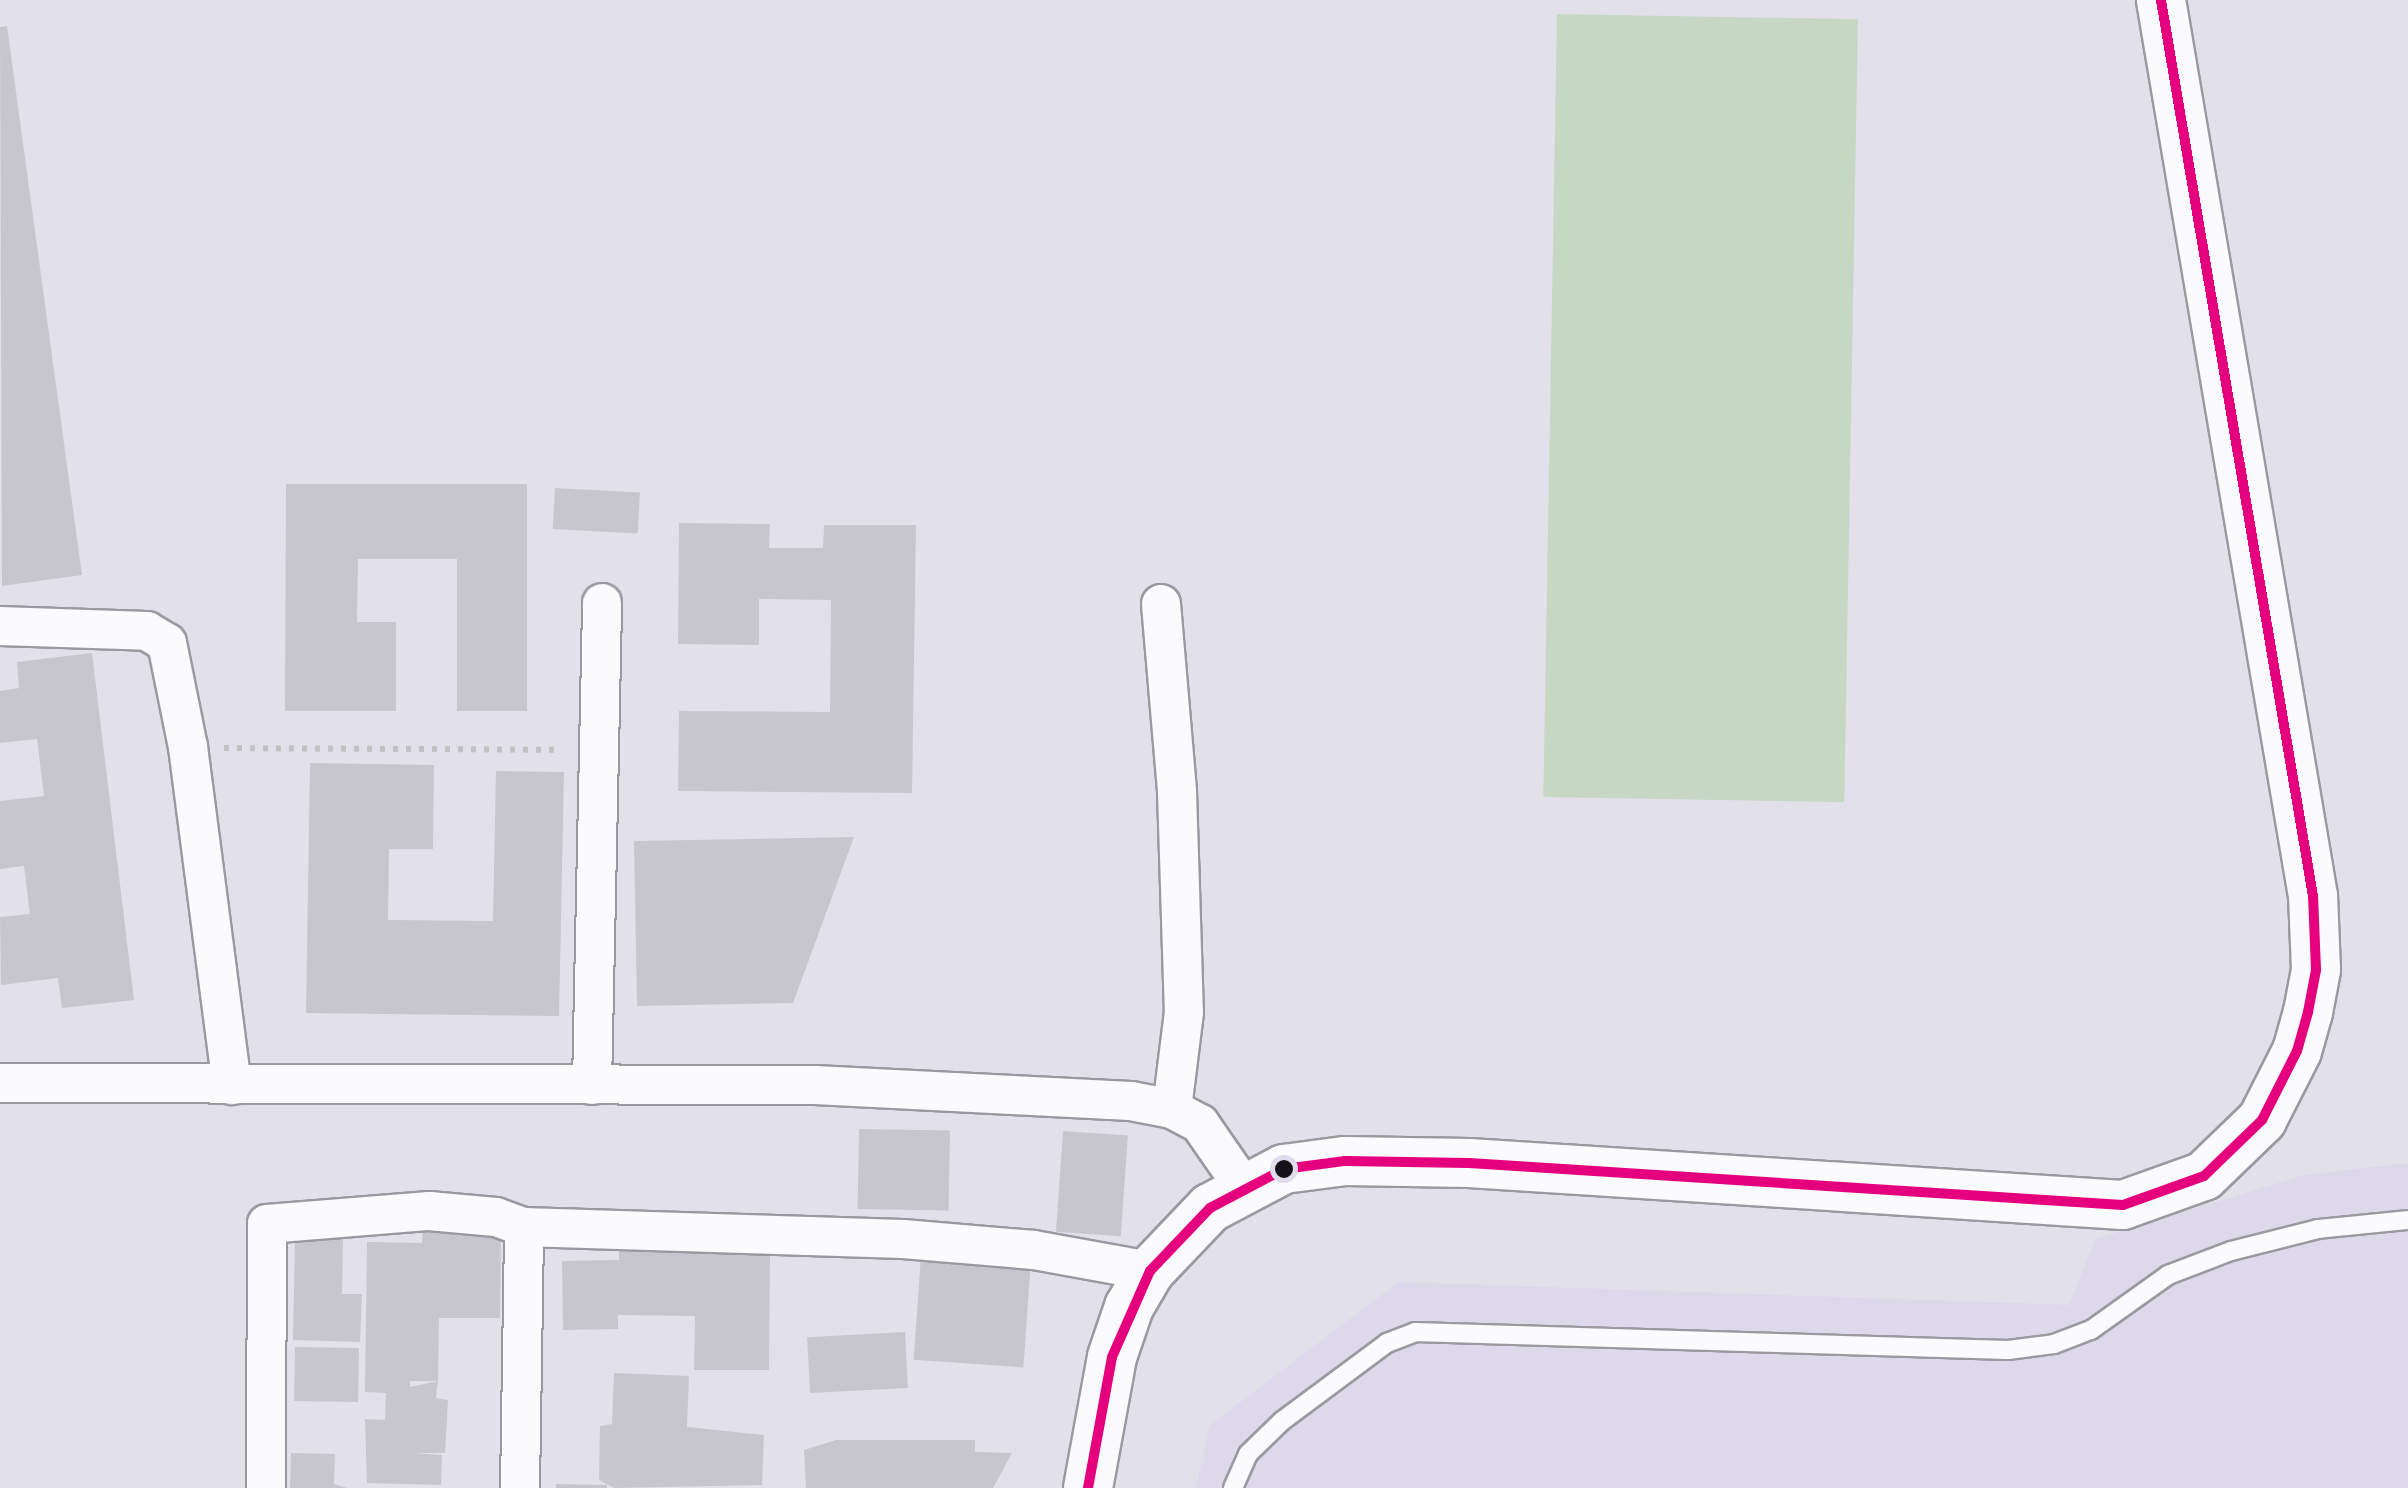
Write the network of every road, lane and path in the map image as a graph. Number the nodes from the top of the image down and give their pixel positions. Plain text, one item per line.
1 (2161, 0) edge
2 (602, 603) dead end
3 (1161, 604) dead end
4 (0, 626) edge
5 (188, 748) junction
6 (600, 750) junction
7 (0, 1082) edge
8 (232, 1085) junction
9 (592, 1085) junction
10 (1172, 1109) junction
11 (1243, 1186) junction
12 (2408, 1220) edge
13 (524, 1227) junction
14 (1150, 1271) junction
15 (266, 1488) edge
16 (520, 1488) edge
17 (1088, 1488) edge
18 (1233, 1488) edge

1 - 11 street
2 - 6 street
3 - 10 street
4 - 5 street
5 - 6 path
5 - 8 street
6 - 9 street
7 - 8 street
8 - 9 street
9 - 10 street
10 - 11 street
11 - 14 street
12 - 18 lane
13 - 14 street
13 - 15 street
13 - 16 street
14 - 17 street

